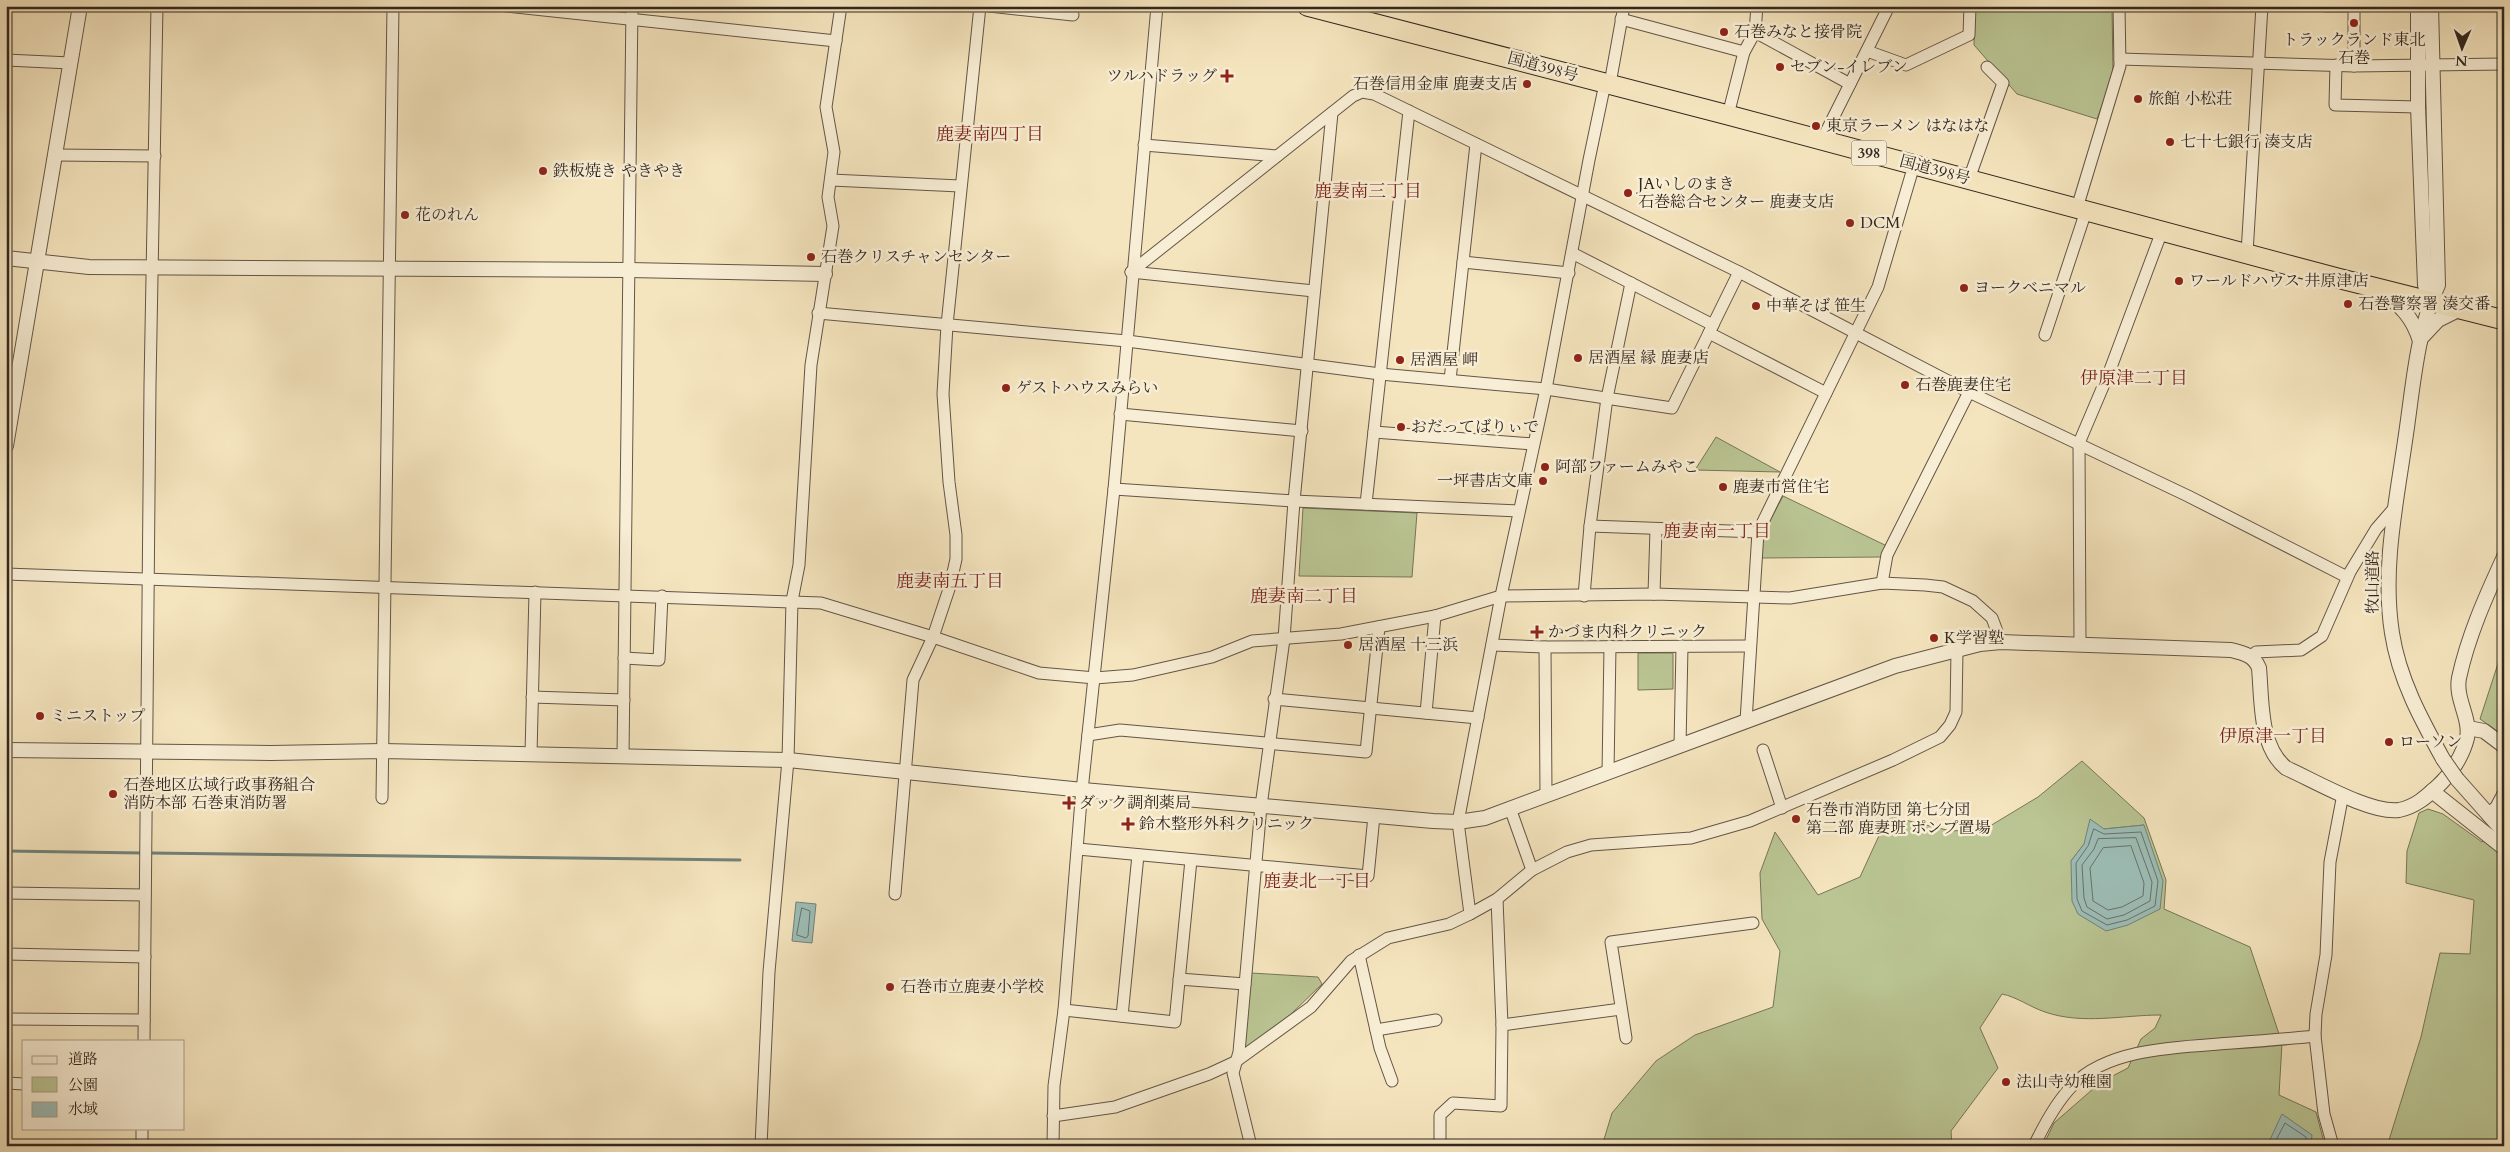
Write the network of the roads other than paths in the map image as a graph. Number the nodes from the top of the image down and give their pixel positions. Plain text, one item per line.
1 (80, 6) edge
2 (157, 6) edge
3 (393, 6) edge
4 (506, 6) edge
5 (632, 6) edge
6 (841, 6) edge
7 (980, 6) edge
8 (989, 6) edge
9 (1157, 6) edge
10 (1307, 6) edge
11 (1624, 6) edge
12 (1757, 6) edge
13 (1889, 6) edge
14 (1970, 6) edge
15 (2119, 6) edge
16 (2262, 6) edge
17 (2326, 6) edge
18 (2425, 8) edge
19 (1363, 13) edge
20 (1073, 15) dead end
21 (631, 19) junction
22 (1621, 19) junction
23 (1755, 32) junction
24 (836, 41) junction
25 (1867, 51) junction
26 (1744, 52) junction
27 (2120, 59) junction
28 (6, 60) edge
29 (70, 63) junction
30 (2433, 63) junction
31 (2259, 64) junction
32 (2419, 64) junction
33 (2504, 64) edge
34 (2336, 65) junction
35 (2354, 66) junction
36 (1987, 67) dead end
37 (1608, 84) junction
38 (1850, 84) junction
39 (2418, 107) junction
40 (1409, 111) junction
41 (1332, 113) junction
42 (1728, 115) junction
43 (1822, 140) junction
44 (1476, 144) junction
45 (1144, 145) junction
46 (55, 155) junction
47 (155, 156) junction
48 (1277, 156) junction
49 (1914, 165) junction
50 (1969, 179) junction
51 (831, 180) junction
52 (960, 186) junction
53 (1582, 196) junction
54 (2081, 210) junction
55 (2162, 231) junction
56 (1572, 253) junction
57 (2247, 253) junction
58 (6, 258) edge
59 (37, 261) junction
60 (1463, 262) junction
61 (153, 267) junction
62 (390, 270) junction
63 (629, 270) junction
64 (1132, 272) junction
65 (1739, 272) junction
66 (1569, 273) junction
67 (825, 274) junction
68 (1631, 283) junction
69 (2373, 288) junction
70 (1314, 291) junction
71 (2430, 302) junction
72 (2460, 309) junction
73 (818, 313) junction
74 (2504, 320) edge
75 (947, 325) junction
76 (1711, 329) junction
77 (1856, 332) junction
78 (2045, 335) dead end
79 (1127, 341) junction
80 (2420, 341) junction
81 (1309, 365) junction
82 (1380, 374) junction
83 (1450, 380) junction
84 (1546, 389) junction
85 (1969, 392) junction
86 (1826, 393) junction
87 (1607, 398) junction
88 (1120, 414) junction
89 (1302, 431) junction
90 (1374, 432) junction
91 (2079, 443) junction
92 (1533, 444) junction
93 (6, 446) edge
94 (1114, 489) junction
95 (1294, 501) junction
96 (1366, 504) junction
97 (2396, 506) junction
98 (1518, 510) junction
99 (1590, 526) junction
100 (1656, 528) junction
101 (1758, 532) junction
102 (2504, 557) edge
103 (6, 574) edge
104 (2347, 577) junction
105 (148, 579) junction
106 (1882, 583) junction
107 (386, 587) junction
108 (535, 592) junction
109 (1654, 594) junction
110 (626, 595) junction
111 (662, 596) junction
112 (1501, 596) junction
113 (1584, 596) junction
114 (1752, 597) junction
115 (792, 601) junction
116 (1434, 616) junction
117 (1378, 627) junction
118 (933, 637) junction
119 (1284, 639) junction
120 (2001, 642) junction
121 (1492, 645) junction
122 (2080, 645) junction
123 (1610, 646) junction
124 (1682, 646) junction
125 (1750, 646) junction
126 (1545, 647) junction
127 (1957, 650) junction
128 (2251, 656) junction
129 (624, 658) junction
130 (1095, 678) junction
131 (532, 697) junction
132 (1274, 699) junction
133 (624, 700) junction
134 (1371, 708) junction
135 (1426, 713) junction
136 (1478, 718) junction
137 (1746, 722) junction
138 (2468, 728) junction
139 (1088, 735) junction
140 (1269, 742) junction
141 (1680, 746) junction
142 (2504, 746) edge
143 (6, 750) edge
144 (1763, 750) dead end
145 (147, 751) junction
146 (383, 751) junction
147 (531, 754) junction
148 (622, 757) junction
149 (788, 760) junction
150 (904, 771) junction
151 (1608, 773) junction
152 (1083, 790) junction
153 (2432, 791) junction
154 (2343, 794) junction
155 (1546, 795) junction
156 (2504, 795) edge
157 (382, 798) dead end
158 (1261, 806) junction
159 (1510, 808) junction
160 (1782, 808) junction
161 (2489, 815) junction
162 (1374, 816) junction
163 (1458, 822) junction
164 (2504, 832) edge
165 (2504, 848) edge
166 (1078, 850) junction
167 (1138, 855) junction
168 (1191, 860) junction
169 (1257, 866) junction
170 (1532, 870) junction
171 (895, 894) dead end
172 (145, 895) junction
173 (7, 897) edge
174 (1497, 899) junction
175 (1470, 914) junction
176 (1753, 923) dead end
177 (6, 954) edge
178 (1359, 955) junction
179 (145, 957) junction
180 (1179, 979) junction
181 (1245, 984) junction
182 (1621, 1009) junction
183 (1064, 1010) junction
184 (1122, 1016) junction
185 (6, 1019) edge
186 (144, 1020) junction
187 (1436, 1020) dead end
188 (1502, 1025) junction
189 (1376, 1030) junction
190 (2315, 1036) junction
191 (1626, 1038) dead end
192 (144, 1040) edge
193 (1235, 1062) junction
194 (1392, 1081) dead end
195 (6, 1083) edge
196 (22, 1084) edge
197 (1053, 1116) junction
198 (142, 1130) edge
199 (142, 1146) edge
200 (761, 1146) edge
201 (1052, 1146) edge
202 (1251, 1146) edge
203 (1440, 1146) edge
204 (2034, 1146) edge
205 (2333, 1146) edge

1 - 29 street
2 - 47 street
3 - 62 street
4 - 21 street
5 - 21 street
6 - 24 street
7 - 52 street
8 - 20 street
9 - 45 street
10 - 19 highway, 国道398号 / 398
11 - 22 street
12 - 23 street
13 - 25 street
14 - 25 street
15 - 27 street
16 - 31 street
17 - 35 street
18 - 30 street, 牧山道路
18 - 32 street
19 - 37 highway, 国道398号 / 398
21 - 24 street
21 - 63 street
22 - 26 street
22 - 37 street
23 - 26 street
23 - 38 street
24 - 51 street
25 - 38 street
26 - 42 street
27 - 31 street
27 - 54 street
28 - 29 street
29 - 46 street
30 - 32 street
30 - 33 street
30 - 71 street, 牧山道路
31 - 34 street
31 - 57 street
32 - 35 street
32 - 39 street
34 - 35 street
34 - 39 street
36 - 50 street
37 - 42 highway, 国道398号 / 398
37 - 53 street
38 - 43 street
39 - 71 street
40 - 41 street
40 - 44 street
40 - 82 street
41 - 48 street
41 - 70 street
42 - 43 highway, 国道398号 / 398
43 - 49 highway, 国道398号 / 398
44 - 53 street
44 - 60 street
45 - 48 street
45 - 64 street
46 - 47 street
46 - 59 street
47 - 61 street
48 - 64 street
49 - 50 highway, 国道398号 / 398
49 - 77 street
50 - 54 highway, 国道398号 / 398
51 - 52 street
51 - 67 street
52 - 75 street
53 - 56 street
53 - 65 street
54 - 55 highway, 国道398号 / 398
54 - 78 street
55 - 57 highway, 国道398号 / 398
55 - 91 street
56 - 66 street
56 - 68 street
57 - 69 highway, 国道398号 / 398
58 - 59 street
59 - 61 street
59 - 93 street
60 - 66 street
60 - 83 street
61 - 62 street
61 - 105 street
62 - 63 street
62 - 107 street
63 - 67 street
63 - 110 street
64 - 70 street
64 - 79 street
65 - 76 street
65 - 77 street
66 - 84 street
67 - 73 street
68 - 76 street
68 - 87 street
69 - 71 highway, 国道398号 / 398
69 - 80 street
70 - 81 street
71 - 72 highway, 国道398号 / 398
71 - 80 street, 牧山道路
72 - 74 highway, 国道398号 / 398
72 - 80 street
73 - 75 street
73 - 115 street
75 - 79 street
75 - 118 street
76 - 86 street
76 - 87 street
77 - 85 street
77 - 86 street
79 - 81 street
79 - 88 street
80 - 97 street, 牧山道路
81 - 82 street
81 - 89 street
82 - 83 street
82 - 90 street
83 - 84 street
84 - 87 street
84 - 92 street
85 - 91 street
85 - 106 street
86 - 101 street
87 - 99 street
88 - 89 street
88 - 94 street
89 - 95 street
90 - 92 street
90 - 96 street
91 - 104 street
91 - 122 street
92 - 98 street
94 - 95 street
94 - 130 street
95 - 96 street
95 - 119 street
96 - 98 street
97 - 104 street
97 - 161 street, 牧山道路, bridge
98 - 112 street
99 - 100 street
99 - 113 street
100 - 101 street
100 - 109 street
101 - 114 street
102 - 138 street
103 - 105 street
104 - 128 street
105 - 107 street
105 - 145 street
106 - 114 street
106 - 120 street
107 - 108 street
107 - 146 street
108 - 110 street
108 - 131 street
109 - 113 street
109 - 114 street
110 - 111 street
110 - 129 street
111 - 115 street
111 - 129 street
112 - 113 street
112 - 116 street
112 - 121 street
114 - 125 street
115 - 118 street
115 - 149 street
116 - 117 street
116 - 135 street
117 - 119 street
117 - 134 street
118 - 130 street
118 - 150 street
119 - 130 street
119 - 132 street
120 - 122 street
120 - 127 street
121 - 126 street
121 - 136 street
122 - 128 street
123 - 124 street
123 - 126 street
123 - 151 street
124 - 125 street
124 - 141 street
125 - 137 street
126 - 155 street
127 - 137 street
127 - 160 street
128 - 154 street
129 - 133 street
130 - 139 street
131 - 133 street
131 - 147 street
132 - 134 street
132 - 140 street
133 - 148 street
134 - 135 street
134 - 140 street
135 - 136 street
136 - 163 street
137 - 141 street
138 - 142 street
138 - 153 street
139 - 140 street
139 - 152 street
140 - 158 street
141 - 151 street
143 - 145 street
144 - 160 street
145 - 146 street
145 - 172 street
146 - 147 street
146 - 157 street
147 - 148 street
148 - 149 street
149 - 150 street
149 - 200 street
150 - 152 street
150 - 171 street
151 - 155 street
152 - 158 street
152 - 166 street
153 - 154 street
153 - 165 street
154 - 190 street
155 - 159 street
156 - 161 street
158 - 162 street
158 - 169 street
159 - 163 street
159 - 170 street
160 - 170 street
161 - 164 street, 牧山道路
162 - 163 street
162 - 169 street
163 - 175 street
166 - 167 street
166 - 183 street
167 - 168 street
167 - 184 street
168 - 169 street
168 - 180 street
169 - 181 street
170 - 174 street
172 - 173 street
172 - 179 street
174 - 175 street
174 - 188 street
175 - 178 street
176 - 182 street
177 - 179 street
178 - 189 street
178 - 193 street
179 - 186 street
180 - 181 street
180 - 184 street
181 - 193 street
182 - 188 street
182 - 191 street
183 - 184 street
183 - 197 street
185 - 186 street
186 - 192 street
187 - 189 street
188 - 203 street
189 - 194 street
190 - 204 street
190 - 205 street
193 - 197 street
193 - 202 street
195 - 196 street
197 - 201 street
198 - 199 street

